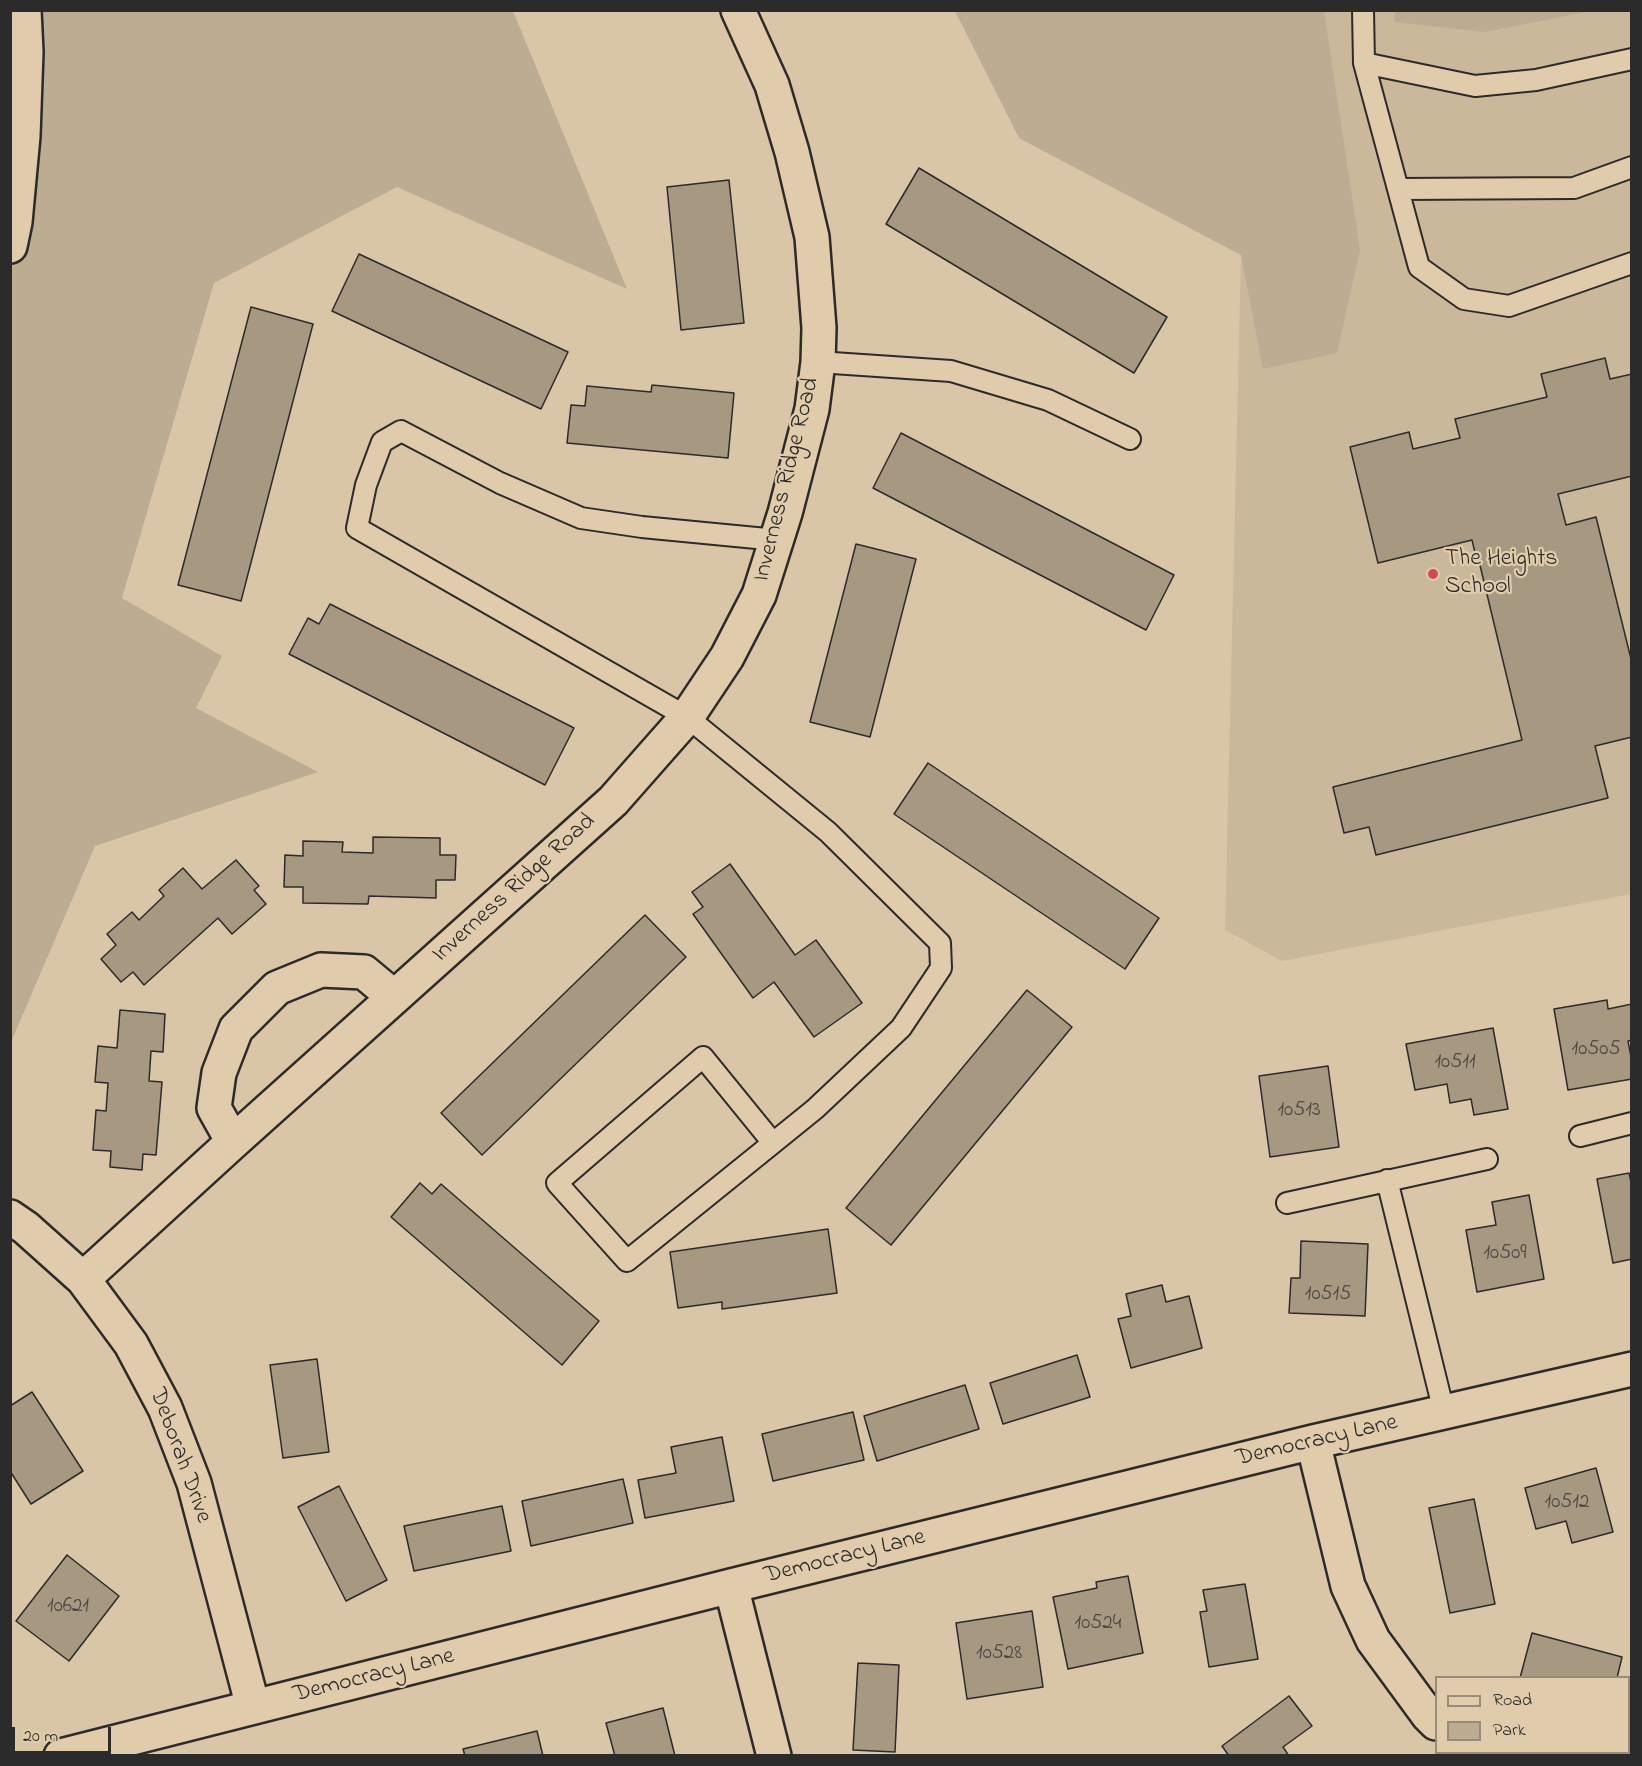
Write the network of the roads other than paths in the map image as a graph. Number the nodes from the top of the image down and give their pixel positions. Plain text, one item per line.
1 (24, 10) edge
2 (738, 10) edge
3 (1363, 10) edge
4 (1632, 58) edge
5 (1364, 63) junction
6 (1632, 167) edge
7 (1399, 189) junction
8 (10, 246) edge
9 (1632, 263) edge
10 (818, 362) junction
11 (1130, 439) dead end
12 (777, 540) junction
13 (687, 717) junction
14 (394, 997) junction
15 (1632, 1123) edge
16 (1580, 1136) dead end
17 (233, 1142) junction
18 (773, 1143) junction
19 (1487, 1159) dead end
20 (1387, 1180) junction
21 (1287, 1203) dead end
22 (10, 1217) edge
23 (83, 1279) junction
24 (1632, 1369) edge
25 (1444, 1412) junction
26 (1313, 1442) junction
27 (731, 1586) junction
28 (253, 1707) junction
29 (1435, 1720) edge
30 (61, 1755) edge
31 (774, 1755) edge

1 - 8 street
2 - 10 street, Inverness Ridge Road
3 - 5 lane
4 - 5 lane
5 - 7 lane
6 - 7 lane
7 - 9 lane
10 - 11 lane
10 - 12 street, Inverness Ridge Road
12 - 13 street, Inverness Ridge Road
12 - 13 lane
13 - 14 street, Inverness Ridge Road
13 - 18 lane
14 - 17 street, Inverness Ridge Road
14 - 17 street
15 - 16 lane
17 - 23 street, Inverness Ridge Road
18 - 18 lane
19 - 20 lane
20 - 21 lane
20 - 25 lane
22 - 23 street, Deborah Drive
23 - 28 street, Deborah Drive
24 - 25 street, Democracy Lane
25 - 26 street, Democracy Lane
26 - 27 street, Democracy Lane
26 - 29 street
27 - 28 street, Democracy Lane
27 - 31 street
28 - 30 street, Democracy Lane

